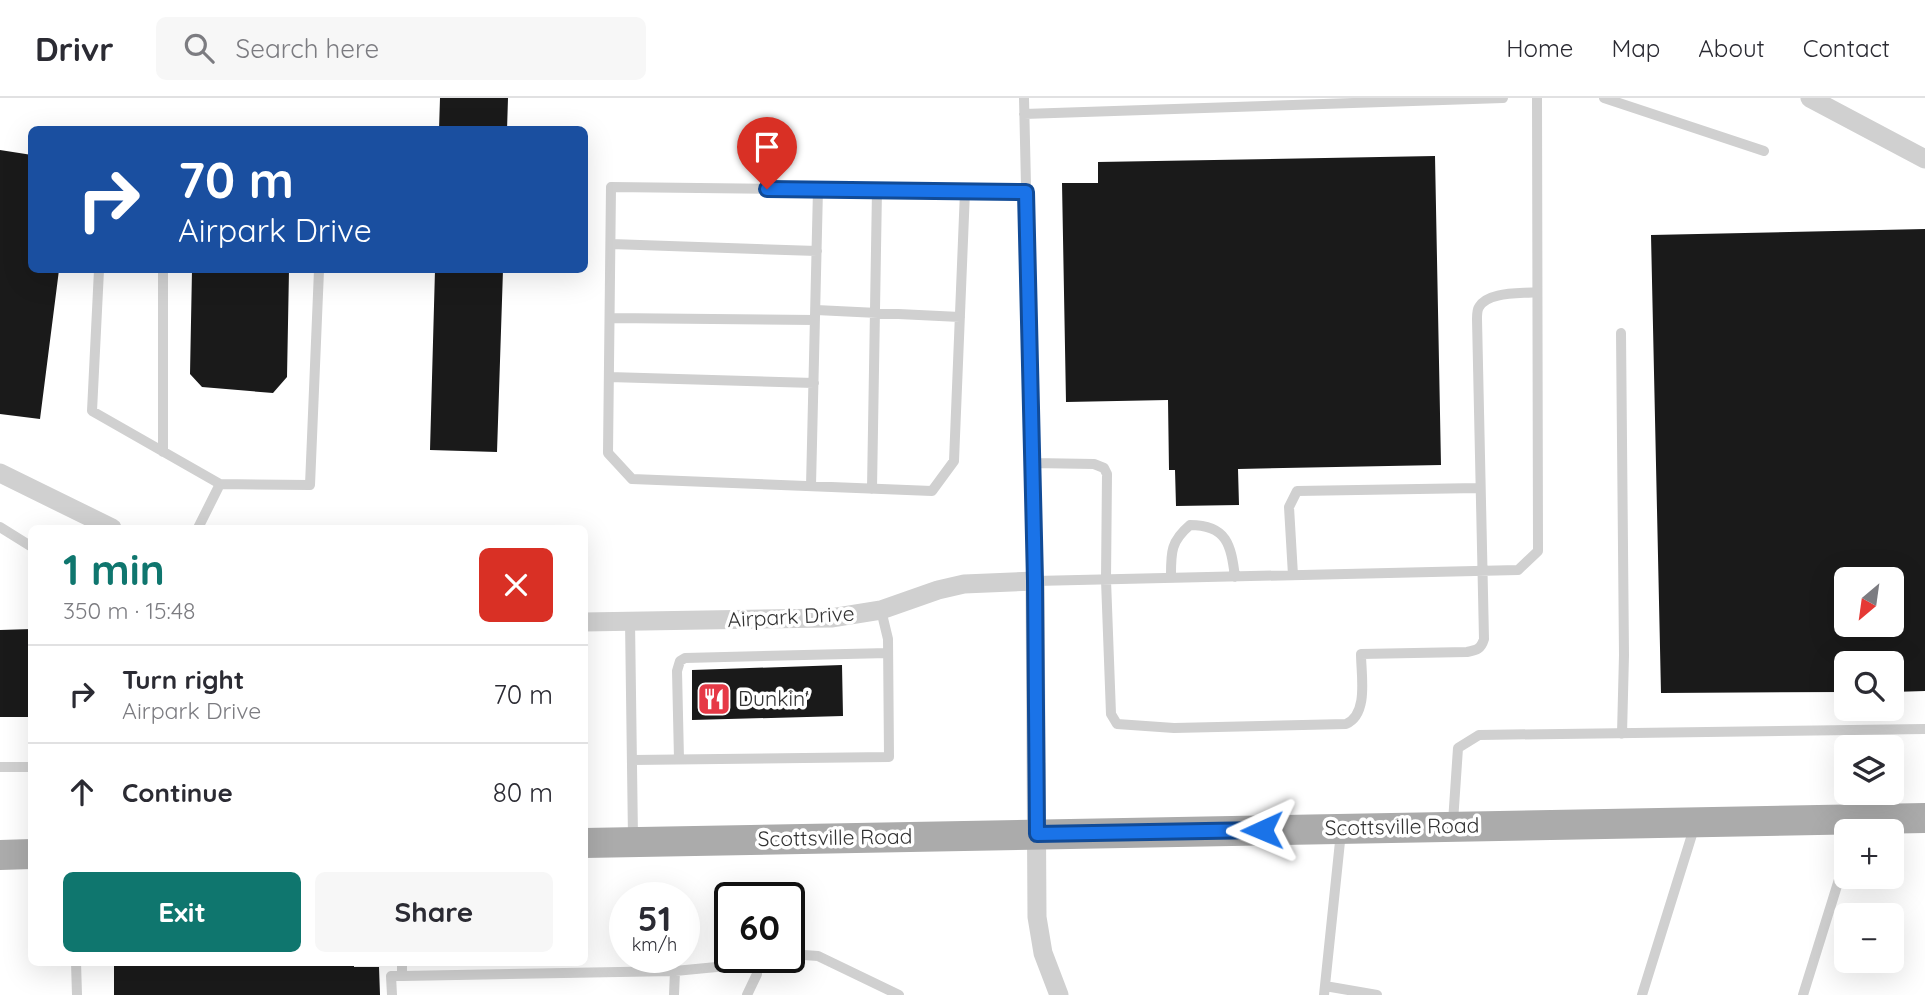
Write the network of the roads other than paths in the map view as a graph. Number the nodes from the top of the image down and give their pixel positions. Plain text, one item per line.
1 (1024, 98) edge
2 (1503, 98) edge
3 (1537, 98) edge
4 (1604, 98) edge
5 (1810, 98) edge
6 (1024, 114) junction
7 (1764, 151) dead end
8 (1925, 159) edge
9 (818, 189) junction
10 (877, 190) junction
11 (965, 191) junction
12 (1026, 192) junction
13 (611, 244) junction
14 (817, 251) junction
15 (99, 273) edge
16 (163, 273) edge
17 (319, 273) edge
18 (1536, 292) junction
19 (875, 313) junction
20 (815, 315) junction
21 (960, 317) junction
22 (610, 318) junction
23 (1621, 333) dead end
24 (609, 377) junction
25 (814, 383) junction
26 (163, 452) junction
27 (1032, 463) junction
28 (0, 473) edge
29 (220, 484) junction
30 (811, 486) junction
31 (1479, 488) junction
32 (873, 489) junction
33 (105, 525) edge
34 (200, 525) edge
35 (0, 527) edge
36 (28, 544) edge
37 (1482, 571) junction
38 (1293, 575) junction
39 (1235, 577) junction
40 (1171, 578) junction
41 (1106, 580) junction
42 (1035, 581) junction
43 (881, 610) junction
44 (630, 621) junction
45 (588, 622) edge
46 (888, 653) junction
47 (1925, 729) edge
48 (1622, 734) junction
49 (679, 759) junction
50 (632, 760) junction
51 (0, 767) edge
52 (28, 767) edge
53 (1925, 818) edge
54 (1904, 821) edge
55 (1697, 822) junction
56 (1453, 826) junction
57 (1342, 828) junction
58 (1834, 828) edge
59 (1037, 834) junction
60 (633, 842) junction
61 (588, 843) edge
62 (28, 854) edge
63 (0, 855) edge
64 (1836, 889) edge
65 (805, 955) edge
66 (76, 966) edge
67 (402, 966) edge
68 (609, 972) edge
69 (675, 973) edge
70 (757, 973) edge
71 (402, 976) junction
72 (1324, 991) edge
73 (77, 995) edge
74 (391, 995) edge
75 (674, 995) edge
76 (747, 995) edge
77 (899, 995) edge
78 (1059, 995) edge
79 (1377, 995) edge
80 (1642, 995) edge
81 (1803, 995) edge

1 - 6 lane
2 - 6 lane
3 - 18 lane
4 - 7 lane
5 - 8 street
6 - 12 lane
9 - 10 lane
9 - 13 lane
9 - 14 lane
10 - 11 lane
10 - 19 lane
11 - 12 lane
11 - 21 lane
12 - 27 lane
13 - 14 lane
13 - 22 lane
14 - 20 lane
15 - 26 lane
16 - 26 lane
17 - 29 lane
18 - 31 lane
18 - 37 lane
19 - 20 lane
19 - 21 lane
19 - 32 lane
20 - 22 lane
20 - 25 lane
21 - 32 lane
22 - 24 lane
23 - 48 lane
24 - 25 lane
24 - 30 lane
25 - 30 lane
26 - 29 lane
27 - 41 lane
27 - 42 lane
28 - 33 street
29 - 34 lane
30 - 32 lane
31 - 37 lane
31 - 38 lane
35 - 36 lane
37 - 38 lane
37 - 41 lane
38 - 39 lane
39 - 40 lane
39 - 40 lane
40 - 41 lane
41 - 42 lane
42 - 43 street, Airpark Drive
42 - 59 street
43 - 44 street, Airpark Drive
43 - 46 lane
44 - 45 street, Airpark Drive
44 - 50 lane
46 - 49 lane
46 - 49 lane
47 - 48 lane
48 - 56 lane
49 - 50 lane
50 - 60 lane
51 - 52 lane
53 - 54 main road, Scottsville Road
55 - 56 main road, Scottsville Road
55 - 58 main road, Scottsville Road
55 - 80 lane
56 - 57 main road, Scottsville Road
57 - 59 main road, Scottsville Road
57 - 72 lane
59 - 60 main road, Scottsville Road
59 - 78 street
60 - 61 main road, Scottsville Road
62 - 63 main road
64 - 81 lane
65 - 77 lane
66 - 73 lane
67 - 71 lane
68 - 71 lane
69 - 75 lane
70 - 76 lane
71 - 74 lane
72 - 79 lane

